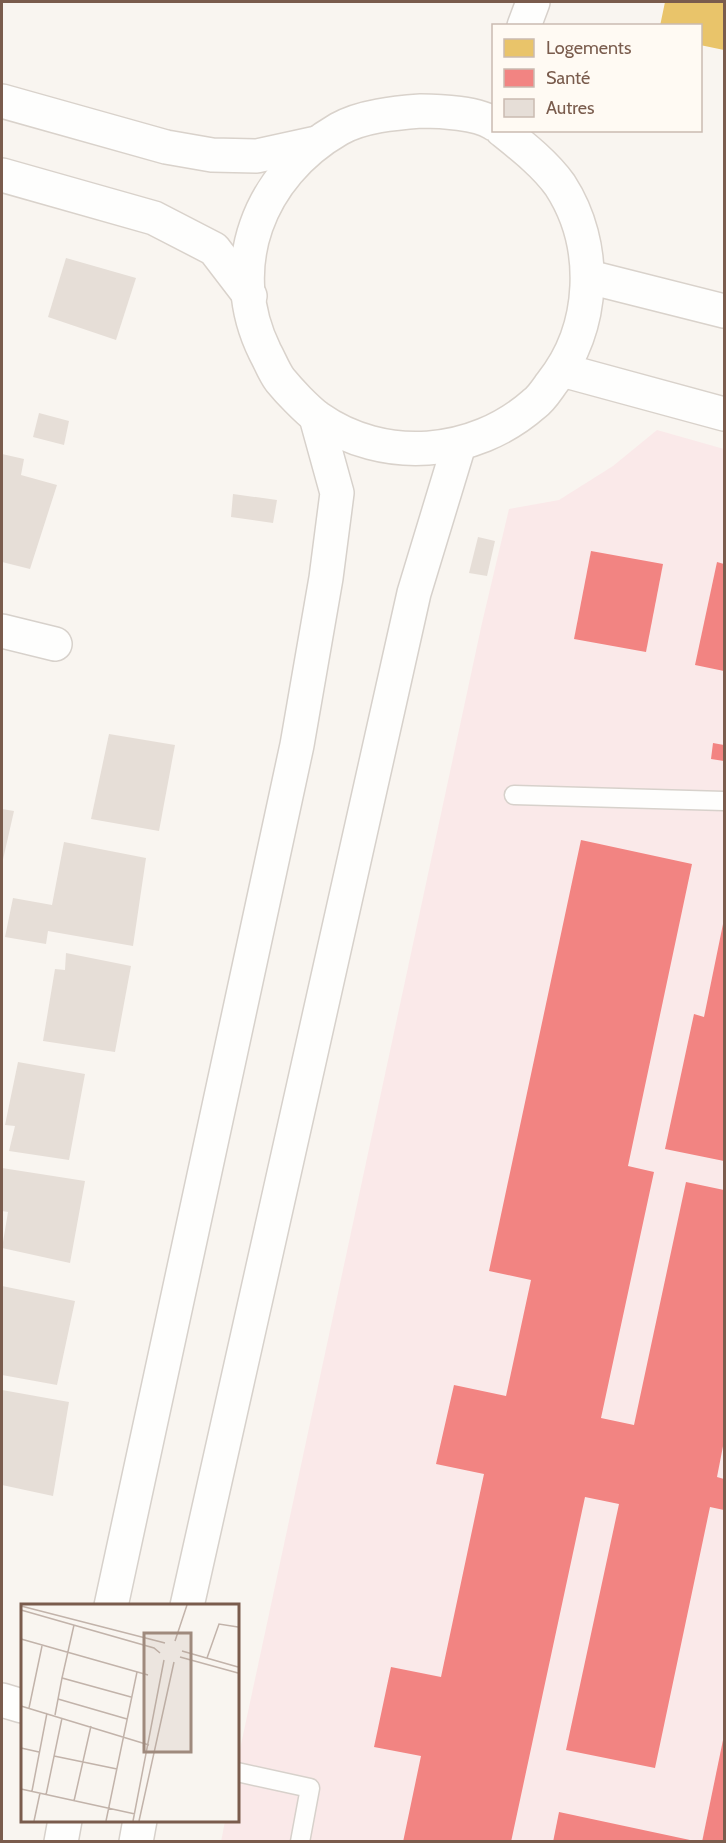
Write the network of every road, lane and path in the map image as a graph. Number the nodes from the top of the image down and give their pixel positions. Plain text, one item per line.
1 (533, 2) edge
2 (525, 24) edge
3 (2, 101) edge
4 (492, 119) edge
5 (508, 132) edge
6 (321, 142) junction
7 (2, 176) edge
8 (588, 277) junction
9 (250, 296) junction
10 (724, 311) edge
11 (562, 370) junction
12 (724, 414) edge
13 (316, 417) junction
14 (459, 444) junction
15 (2, 632) edge
16 (55, 644) dead end
17 (514, 795) dead end
18 (724, 801) edge
19 (111, 1604) edge
20 (187, 1604) edge
21 (2, 1700) edge
22 (21, 1706) edge
23 (238, 1772) edge
24 (65, 1822) edge
25 (140, 1822) edge
26 (60, 1842) edge
27 (136, 1842) edge
28 (300, 1842) edge

1 - 2 street
3 - 6 street
4 - 6 street
5 - 8 street
6 - 9 street
7 - 9 street
8 - 10 street
8 - 11 street
9 - 13 street
11 - 12 street
11 - 14 street
13 - 14 street
13 - 19 street
14 - 20 street
15 - 16 street
17 - 18 lane
21 - 22 street
23 - 28 lane
24 - 26 street
25 - 27 street

